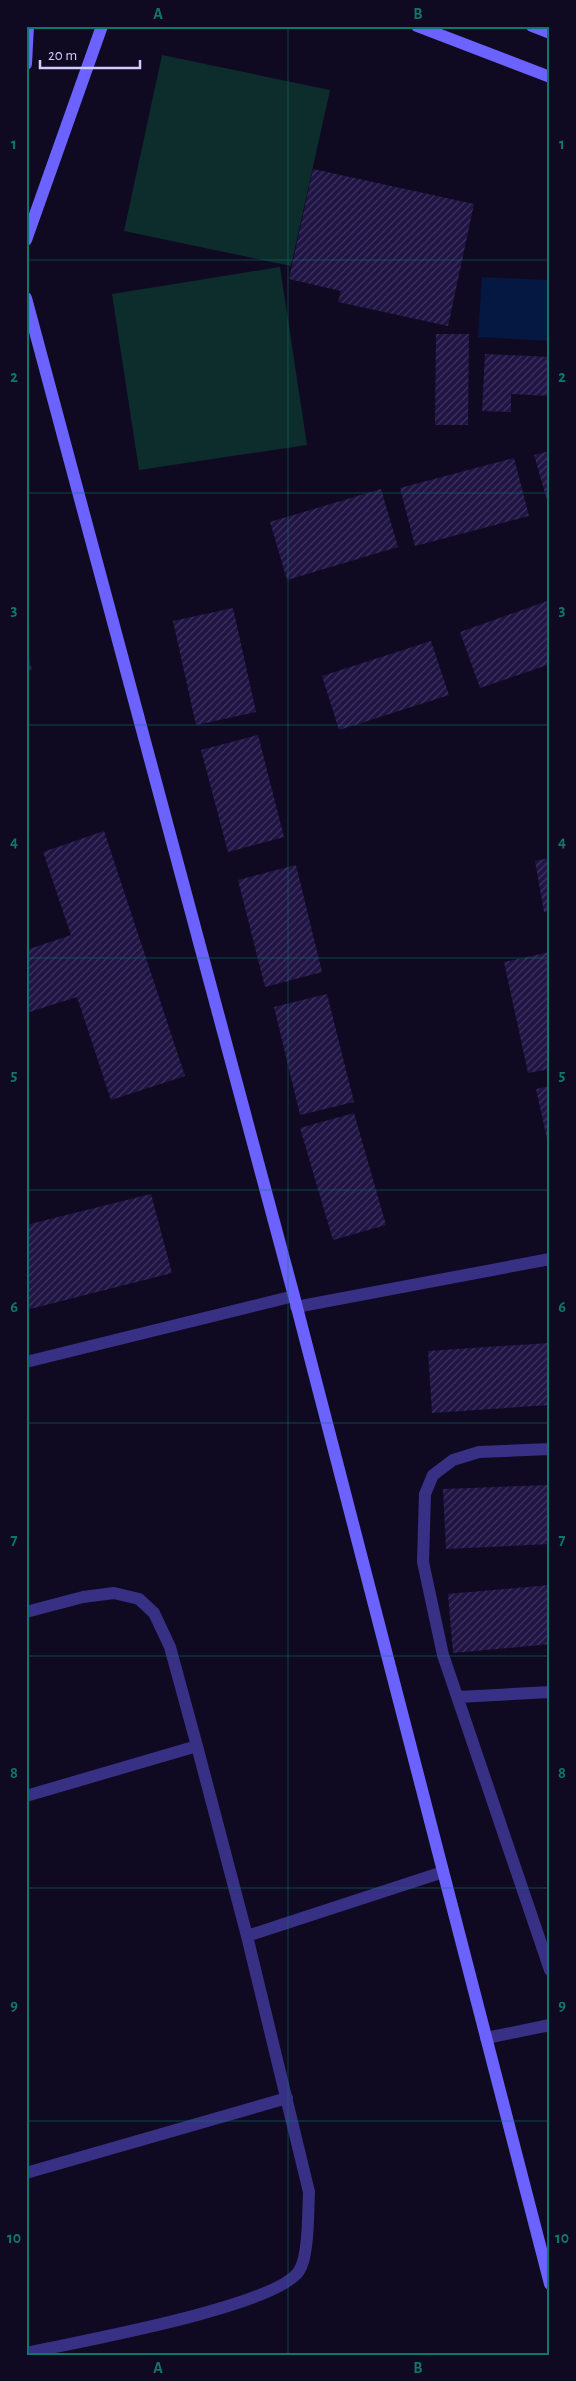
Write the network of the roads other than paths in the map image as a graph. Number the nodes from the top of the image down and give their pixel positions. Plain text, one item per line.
1 (28, 26) edge
2 (102, 26) edge
3 (417, 26) edge
4 (532, 26) edge
5 (550, 33) edge
6 (26, 64) edge
7 (550, 77) edge
8 (26, 240) edge
9 (26, 298) edge
10 (550, 1259) edge
11 (295, 1302) junction
12 (26, 1362) edge
13 (550, 1450) edge
14 (26, 1612) edge
15 (550, 1692) edge
16 (458, 1697) junction
17 (197, 1746) junction
18 (26, 1796) edge
19 (443, 1872) junction
20 (247, 1936) junction
21 (550, 1970) edge
22 (550, 2025) edge
23 (486, 2038) junction
24 (287, 2098) junction
25 (26, 2173) edge
26 (550, 2284) edge
27 (26, 2353) edge

1 - 6 street
2 - 8 street
3 - 7 street
4 - 5 street
9 - 11 street
10 - 11 street
11 - 12 street
11 - 19 street
13 - 16 street
14 - 17 street
15 - 16 street
16 - 21 street
17 - 18 street
17 - 20 street
19 - 20 street
19 - 23 street
20 - 24 street
22 - 23 street
23 - 26 street
24 - 25 street
24 - 27 street

